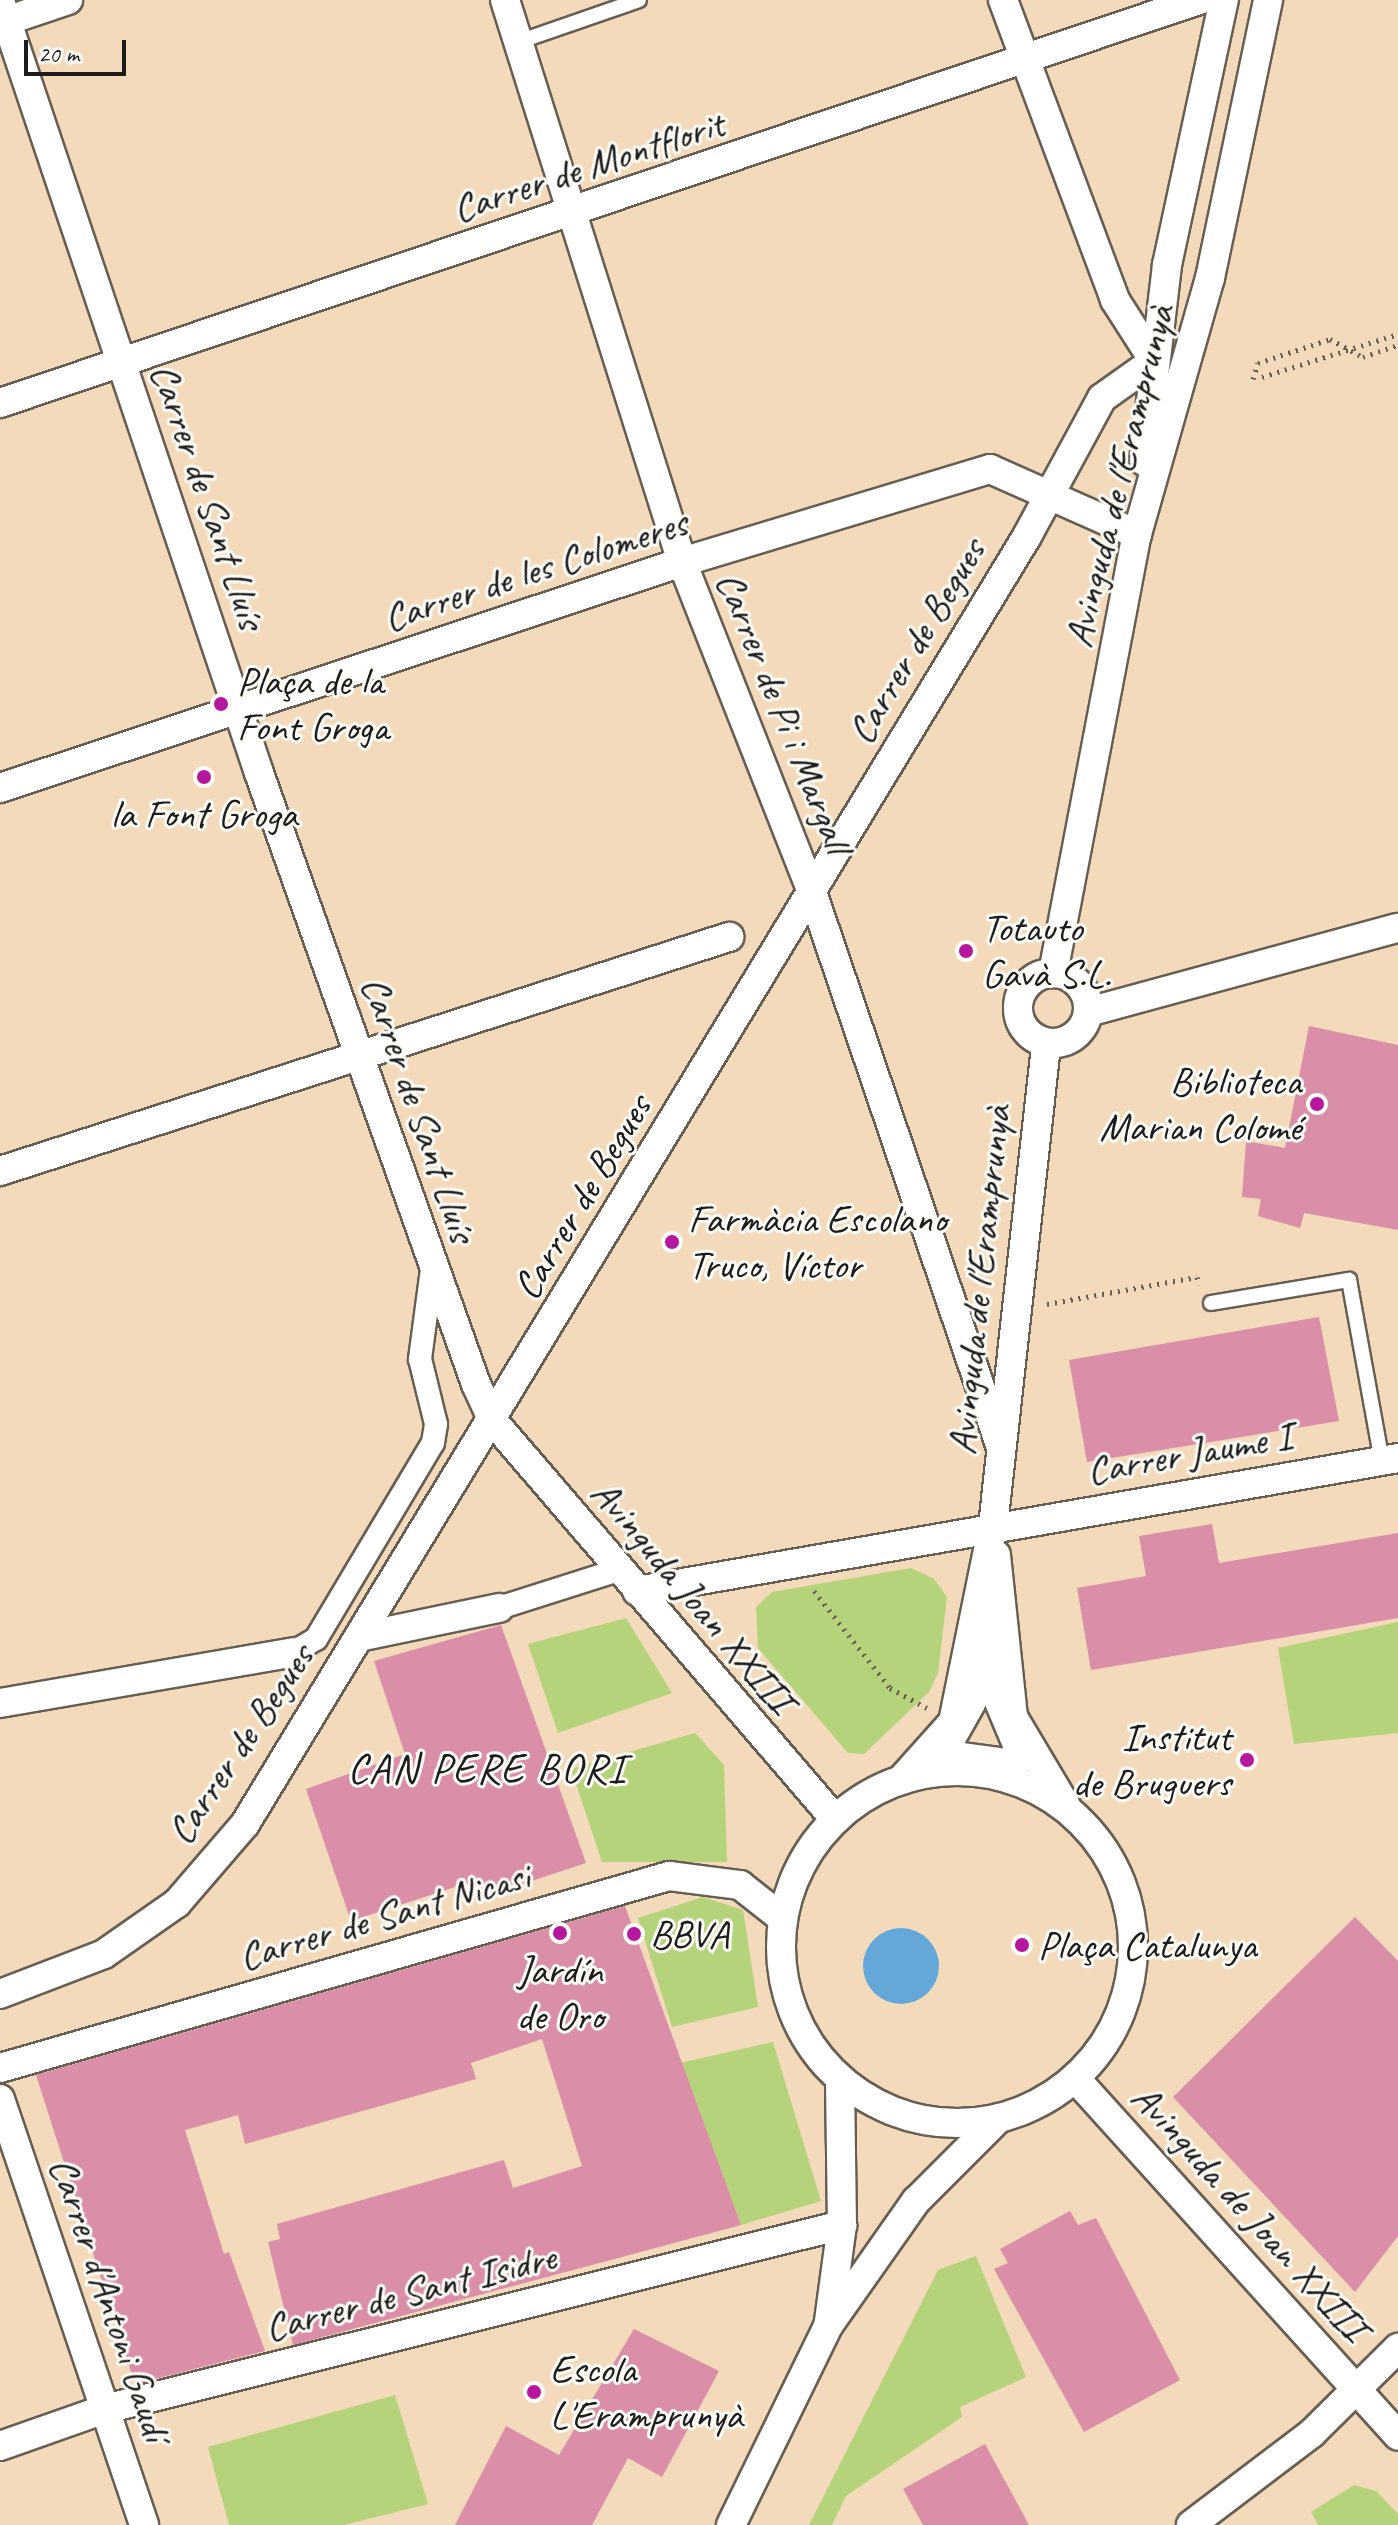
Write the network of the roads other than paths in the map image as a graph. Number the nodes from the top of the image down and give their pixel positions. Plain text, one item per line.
1 (68, 0) edge
2 (505, 0) edge
3 (639, 0) edge
4 (1003, 0) edge
5 (1199, 0) edge
6 (1224, 0) edge
7 (1268, 0) edge
8 (2, 15) edge
9 (518, 42) junction
10 (1024, 58) junction
11 (575, 213) junction
12 (119, 361) junction
13 (1154, 361) junction
14 (0, 403) edge
15 (1049, 495) junction
16 (1137, 534) junction
17 (682, 562) junction
18 (239, 711) junction
19 (0, 788) edge
20 (811, 889) junction
21 (1398, 928) edge
22 (729, 937) dead end
23 (1053, 973) junction
24 (1088, 1012) junction
25 (1046, 1043) junction
26 (358, 1051) junction
27 (0, 1171) edge
28 (432, 1269) junction
29 (1211, 1303) road end
30 (493, 1421) junction
31 (1001, 1448) junction
32 (1390, 1459) edge
33 (993, 1526) junction
34 (992, 1556) joint
35 (628, 1581) junction
36 (499, 1608) joint
37 (359, 1637) junction
38 (294, 1652) joint
39 (0, 1703) edge
40 (902, 1779) junction
41 (1068, 1809) junction
42 (835, 1819) junction
43 (783, 1919) junction
44 (0, 1994) edge
45 (0, 2068) edge
46 (1075, 2078) junction
47 (840, 2079) junction
48 (0, 2099) edge
49 (999, 2118) junction
50 (842, 2225) junction
51 (828, 2326) junction
52 (1398, 2348) edge
53 (1355, 2388) junction
54 (105, 2409) junction
55 (1398, 2436) edge
56 (0, 2446) edge
57 (144, 2525) edge
58 (731, 2525) edge
59 (1191, 2525) edge

1 - 8 street
2 - 9 street, Carrer de Pi i Margall
3 - 9 lane
4 - 10 street
5 - 10 street, Carrer de Montflorit
6 - 13 street, Avinguda de l'Eramprunyà
7 - 16 street, Avinguda de l'Eramprunyà
8 - 12 street, Carrer de Sant Lluís
9 - 11 street, Carrer de Pi i Margall
10 - 11 street, Carrer de Montflorit
10 - 13 street
11 - 12 street, Carrer de Montflorit
11 - 17 street, Carrer de Pi i Margall
12 - 14 street, Carrer de Montflorit
12 - 18 street, Carrer de Sant Lluís
13 - 15 street, Carrer de Begues
13 - 16 street, Avinguda de l'Eramprunyà
15 - 16 street, Carrer de les Colomeres
15 - 17 street, Carrer de les Colomeres
15 - 20 street, Carrer de Begues
16 - 23 street, Avinguda de l'Eramprunyà
17 - 18 street, Carrer de les Colomeres
17 - 20 street, Carrer de Pi i Margall
18 - 19 street, Carrer de les Colomeres
18 - 26 street, Carrer de Sant Lluís
20 - 30 street, Carrer de Begues
20 - 31 street, Carrer de Pi i Margall
21 - 24 street
22 - 26 street
23 - 24 street
23 - 25 street
24 - 25 street
25 - 31 street, Avinguda de l'Eramprunyà
26 - 27 street
26 - 28 street, Carrer de Sant Lluís
28 - 30 street, Carrer de Sant Lluís
28 - 38 street
29 - 32 lane
30 - 35 street, Avinguda Joan XXIII
30 - 37 street, Carrer de Begues
31 - 33 street, Avinguda de l'Eramprunyà
32 - 33 street, Carrer Jaume I
33 - 35 street, Carrer Jaume I
33 - 40 street, Avinguda de l'Eramprunyà
33 - 41 street, Avinguda de l'Eramprunyà
34 - 34 street
35 - 36 street
35 - 42 street, Avinguda Joan XXIII
36 - 37 street
37 - 44 street, Carrer de Begues
38 - 39 street
40 - 41 street
40 - 42 street
41 - 46 street
42 - 43 street
43 - 45 street, Carrer de Sant Nicasi
43 - 47 street
46 - 49 street
46 - 53 street, Avinguda de Joan XXIII
47 - 49 street
47 - 50 street
48 - 54 street, Carrer d'Antoni Gaudí
49 - 51 street
50 - 51 street
50 - 54 street, Carrer de Sant Isidre
51 - 58 street
52 - 53 street
53 - 55 street, Avinguda de Joan XXIII
53 - 59 street
54 - 56 street, Carrer de Sant Isidre
54 - 57 street, Carrer d'Antoni Gaudí

